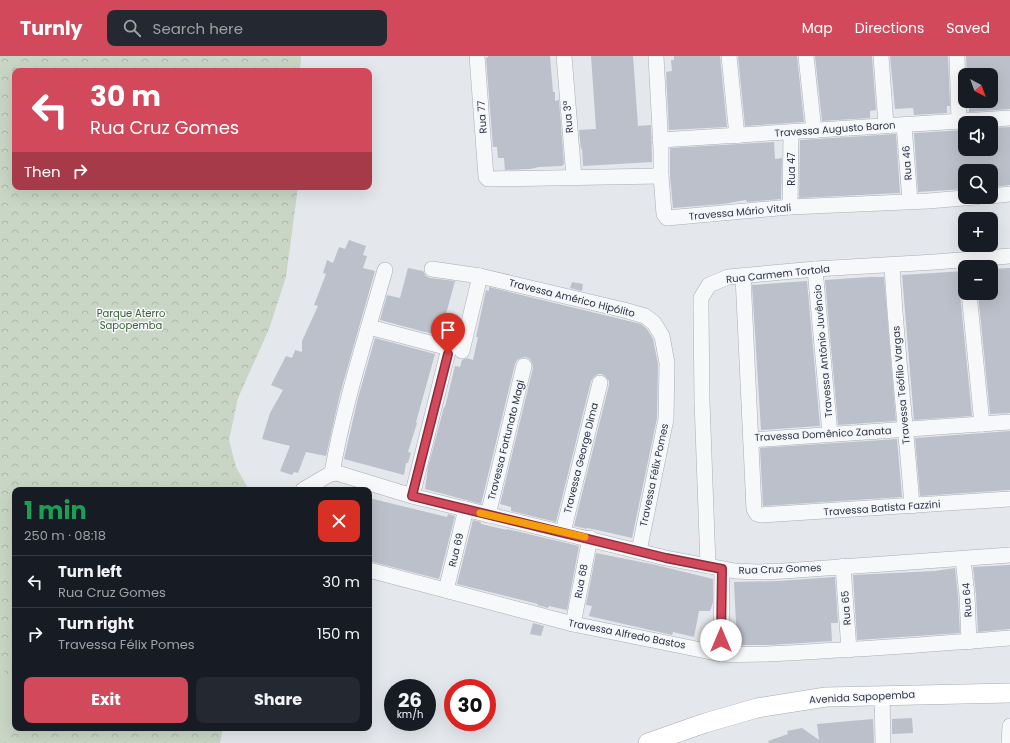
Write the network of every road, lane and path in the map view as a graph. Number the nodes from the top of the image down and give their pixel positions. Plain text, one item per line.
1 (478, 56) edge
2 (564, 56) edge
3 (656, 56) edge
4 (729, 56) edge
5 (806, 56) edge
6 (881, 56) edge
7 (957, 56) edge
8 (960, 116) edge
9 (1010, 118) edge
10 (998, 119) edge
11 (958, 121) edge
12 (886, 125) junction
13 (904, 125) junction
14 (814, 131) junction
15 (791, 132) junction
16 (737, 136) junction
17 (660, 140) junction
18 (661, 176) junction
19 (574, 177) junction
20 (1010, 194) edge
21 (998, 195) edge
22 (958, 198) edge
23 (910, 201) junction
24 (790, 207) junction
25 (1010, 256) edge
26 (985, 260) edge
27 (958, 263) edge
28 (892, 265) junction
29 (432, 269) dead end
30 (815, 269) junction
31 (385, 270) dead end
32 (480, 276) junction
33 (743, 276) junction
34 (970, 300) edge
35 (369, 327) junction
36 (455, 349) junction
37 (524, 366) dead end
38 (600, 383) dead end
39 (667, 400) joint
40 (1010, 422) edge
41 (982, 424) junction
42 (906, 429) junction
43 (830, 434) junction
44 (751, 440) junction
45 (332, 473) junction
46 (308, 487) edge
47 (412, 496) junction
48 (1010, 499) edge
49 (912, 506) junction
50 (466, 510) junction
51 (488, 515) junction
52 (563, 532) junction
53 (590, 538) junction
54 (639, 551) junction
55 (1010, 555) edge
56 (963, 558) junction
57 (843, 566) junction
58 (715, 567) junction
59 (372, 571) edge
60 (446, 590) junction
61 (573, 624) junction
62 (1010, 638) edge
63 (969, 642) junction
64 (849, 650) junction
65 (721, 654) junction
66 (1010, 693) edge
67 (882, 695) junction
68 (1010, 726) edge
69 (882, 741) edge
70 (648, 743) edge
71 (1009, 743) edge

1 - 19 street, Rua 77
2 - 19 street, Rua 3ª
3 - 17 street, Travessa Mário Vitali
4 - 16 street
5 - 14 street
6 - 12 street
7 - 8 street
9 - 10 street, Travessa Augusto Baron
11 - 13 street, Travessa Augusto Baron
12 - 13 street, Travessa Augusto Baron
12 - 14 street, Travessa Augusto Baron
13 - 23 street, Rua 46
14 - 15 street, Travessa Augusto Baron
15 - 16 street, Travessa Augusto Baron
15 - 24 street, Rua 47
16 - 17 street, Travessa Augusto Baron
17 - 18 street, Travessa Mário Vitali
18 - 19 street
18 - 24 street, Travessa Mário Vitali
20 - 21 street
22 - 23 street, Travessa Mário Vitali
23 - 24 street, Travessa Mário Vitali
25 - 26 street, Rua Carmem Tortola
27 - 28 street, Rua Carmem Tortola
28 - 30 street, Rua Carmem Tortola
28 - 42 street, Travessa Teófilo Vargas
29 - 32 street, Travessa Américo Hipólito
30 - 33 street, Rua Carmem Tortola
30 - 43 street, Travessa Antônio Juvêncio
31 - 35 street
32 - 36 street
32 - 39 street, Travessa Américo Hipólito
33 - 44 street, Travessa Domênico Zanata
33 - 58 street, Rua Carmem Tortola
34 - 41 street
35 - 36 street
35 - 45 street
36 - 47 street
37 - 51 street, Travessa Fortunato Magi
38 - 52 street, Travessa George Dima
39 - 54 street, Travessa Félix Pomes
40 - 41 street, Travessa Domênico Zanata
41 - 42 street, Travessa Domênico Zanata
42 - 43 street, Travessa Domênico Zanata
42 - 49 street, Travessa Teófilo Vargas
43 - 44 street, Travessa Domênico Zanata
44 - 49 street, Travessa Batista Fazzini
45 - 46 street
45 - 47 street, Rua Cruz Gomes
47 - 50 street, Rua Cruz Gomes
48 - 49 street, Travessa Batista Fazzini
50 - 51 street, Rua Cruz Gomes
50 - 60 street, Rua 69
51 - 52 street, Rua Cruz Gomes
52 - 53 street, Rua Cruz Gomes
53 - 54 street, Rua Cruz Gomes
53 - 61 street, Rua 68
54 - 58 street, Rua Cruz Gomes
55 - 56 street, Rua Cruz Gomes
56 - 57 street, Rua Cruz Gomes
56 - 63 street, Rua 64
57 - 58 street, Rua Cruz Gomes
57 - 64 street, Rua 65
58 - 65 street, Rua Carmem Tortola
59 - 60 street, Travessa Alfredo Bastos
60 - 61 street, Travessa Alfredo Bastos
61 - 65 street, Travessa Alfredo Bastos
62 - 63 street, Travessa Alfredo Bastos
63 - 64 street, Travessa Alfredo Bastos
64 - 65 street, Travessa Alfredo Bastos
66 - 67 main road, Avenida Sapopemba
67 - 69 street
67 - 70 main road, Avenida Sapopemba
68 - 71 street

